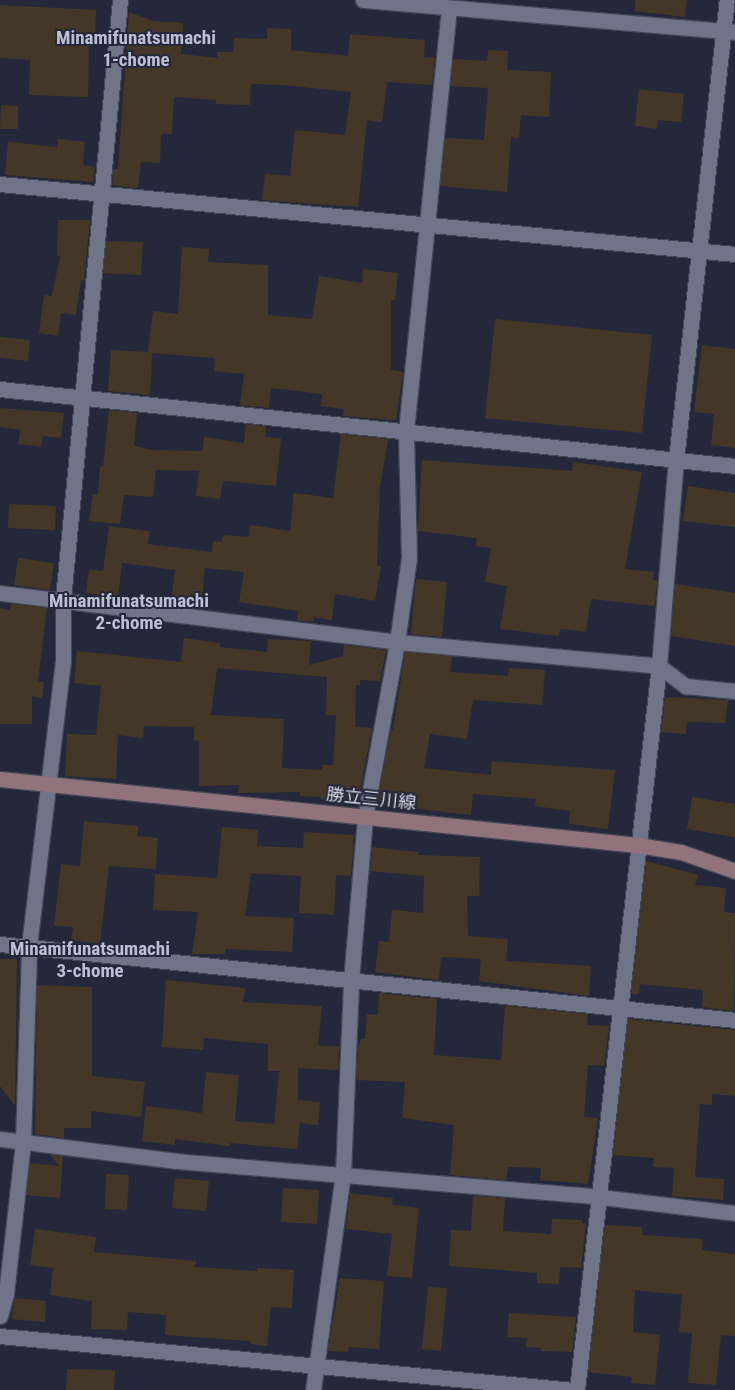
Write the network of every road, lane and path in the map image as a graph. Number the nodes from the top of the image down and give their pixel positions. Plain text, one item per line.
1 (120, 0) edge
2 (363, 0) edge
3 (727, 0) edge
4 (449, 8) junction
5 (729, 32) edge
6 (0, 184) edge
7 (102, 193) junction
8 (428, 225) junction
9 (701, 250) junction
10 (735, 254) edge
11 (0, 389) edge
12 (84, 398) junction
13 (406, 430) junction
14 (676, 460) junction
15 (735, 466) edge
16 (0, 593) edge
17 (63, 599) junction
18 (397, 642) junction
19 (659, 666) junction
20 (735, 691) edge
21 (0, 779) edge
22 (46, 784) junction
23 (365, 817) junction
24 (638, 845) junction
25 (735, 870) edge
26 (0, 944) edge
27 (29, 946) junction
28 (351, 981) junction
29 (622, 1008) junction
30 (735, 1020) edge
31 (0, 1139) edge
32 (23, 1142) junction
33 (343, 1174) junction
34 (601, 1197) junction
35 (735, 1213) edge
36 (0, 1316) edge
37 (0, 1336) edge
38 (316, 1368) junction
39 (313, 1390) edge
40 (573, 1390) edge
41 (577, 1390) edge

1 - 7 street
2 - 4 street
3 - 5 street
4 - 5 street
4 - 8 street
5 - 9 street
6 - 7 street
7 - 8 street
7 - 12 street
8 - 9 street
8 - 13 street
9 - 10 street
9 - 14 street
11 - 12 street
12 - 13 street
12 - 17 street
13 - 14 street
13 - 18 street
14 - 15 street
14 - 19 street
16 - 17 street
17 - 18 street
17 - 22 street
18 - 19 street
18 - 23 street
19 - 20 street
19 - 24 street
21 - 22 main road, 勝立三川線
22 - 23 main road, 勝立三川線
22 - 27 street
23 - 24 main road, 勝立三川線
23 - 28 street
24 - 25 main road, 勝立三川線
24 - 29 street
26 - 27 street
27 - 28 street
27 - 32 street
28 - 29 street
28 - 33 street
29 - 30 street
29 - 34 street
31 - 32 street
32 - 33 street
32 - 36 street
33 - 34 street
33 - 38 street
34 - 35 street
34 - 41 street
37 - 38 street
38 - 39 street
38 - 40 street

